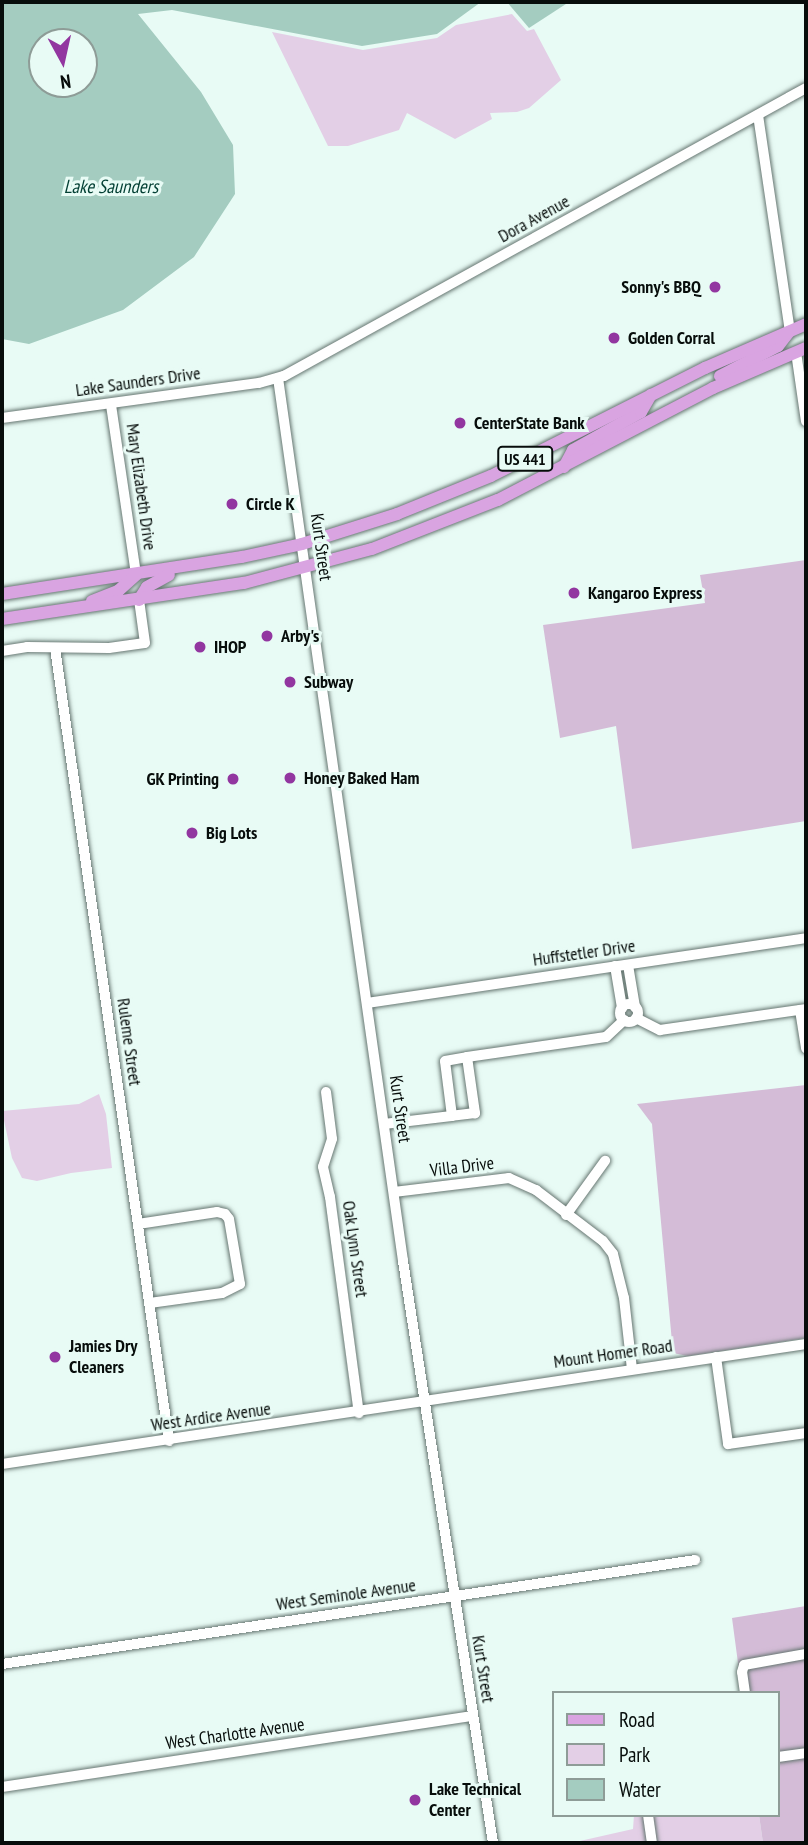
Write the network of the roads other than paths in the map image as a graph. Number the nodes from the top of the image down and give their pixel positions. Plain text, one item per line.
1 (806, 88) edge
2 (758, 115) junction
3 (806, 324) edge
4 (790, 331) junction
5 (806, 337) edge
6 (801, 350) edge
7 (278, 378) junction
8 (713, 388) junction
9 (651, 395) junction
10 (111, 405) junction
11 (2, 418) edge
12 (806, 421) edge
13 (564, 467) junction
14 (302, 544) junction
15 (193, 567) junction
16 (306, 569) junction
17 (136, 575) junction
18 (2, 594) edge
19 (139, 600) junction
20 (68, 610) junction
21 (2, 619) edge
22 (55, 648) junction
23 (2, 651) edge
24 (806, 938) edge
25 (628, 965) junction
26 (615, 966) junction
27 (630, 977) junction
28 (617, 979) junction
29 (367, 1003) junction
30 (622, 1008) junction
31 (803, 1010) edge
32 (639, 1016) junction
33 (621, 1023) junction
34 (806, 1049) edge
35 (467, 1058) junction
36 (326, 1092) dead end
37 (453, 1116) junction
38 (384, 1124) junction
39 (605, 1161) dead end
40 (394, 1192) junction
41 (566, 1215) junction
42 (138, 1224) junction
43 (150, 1303) junction
44 (806, 1344) edge
45 (716, 1357) junction
46 (632, 1369) junction
47 (425, 1403) junction
48 (359, 1413) junction
49 (806, 1433) edge
50 (169, 1441) junction
51 (2, 1464) edge
52 (695, 1560) dead end
53 (454, 1597) junction
54 (806, 1654) edge
55 (2, 1664) edge
56 (745, 1691) edge
57 (473, 1716) junction
58 (806, 1752) edge
59 (780, 1757) edge
60 (2, 1787) edge
61 (648, 1817) edge
62 (493, 1843) edge
63 (652, 1843) edge

1 - 2 street, Dora Avenue
2 - 4 street
2 - 7 street, Dora Avenue
3 - 4 main road, US 441
4 - 8 main road
4 - 9 main road, US 441
5 - 6 main road
6 - 8 main road, US 441
6 - 12 street
7 - 10 street, Lake Saunders Drive
7 - 14 street, Kurt Street
8 - 13 main road, US 441
9 - 13 main road
9 - 14 main road, US 441
10 - 11 street, Lake Saunders Drive
10 - 17 street, Mary Elizabeth Drive
13 - 16 main road, US 441
14 - 15 main road, US 441
14 - 16 street, Kurt Street
15 - 17 main road, US 441
15 - 19 main road
16 - 19 main road, US 441
16 - 29 street, Kurt Street
17 - 18 main road, US 441
17 - 20 main road
19 - 20 main road, US 441
19 - 22 street
20 - 21 main road, US 441
22 - 23 street
22 - 42 street, Ruleme Street
24 - 25 street, Huffstetler Drive
25 - 26 street, Huffstetler Drive
25 - 27 street
26 - 28 street
26 - 29 street, Huffstetler Drive
27 - 28 street
27 - 32 street
28 - 30 street
29 - 38 street, Kurt Street
30 - 32 street
30 - 33 street
31 - 32 street
31 - 34 street
32 - 33 street
33 - 35 street
35 - 37 street
35 - 37 street
36 - 48 street, Oak Lynn Street
37 - 38 street
38 - 40 street, Kurt Street
39 - 41 street
40 - 41 street, Villa Drive
40 - 47 street, Kurt Street
41 - 46 street, Villa Drive
42 - 43 street, Ruleme Street
42 - 43 street
43 - 50 street, Ruleme Street
44 - 45 street, Mount Homer Road
45 - 46 street, Mount Homer Road
45 - 49 street
46 - 47 street, Mount Homer Road
47 - 48 street, West Ardice Avenue
47 - 53 street, Kurt Street
48 - 50 street, West Ardice Avenue
50 - 51 street, West Ardice Avenue
52 - 53 street, West Seminole Avenue
53 - 55 street, West Seminole Avenue
53 - 57 street, Kurt Street
54 - 56 street
57 - 60 street, West Charlotte Avenue
57 - 62 street, Kurt Street
58 - 59 street
61 - 63 street

